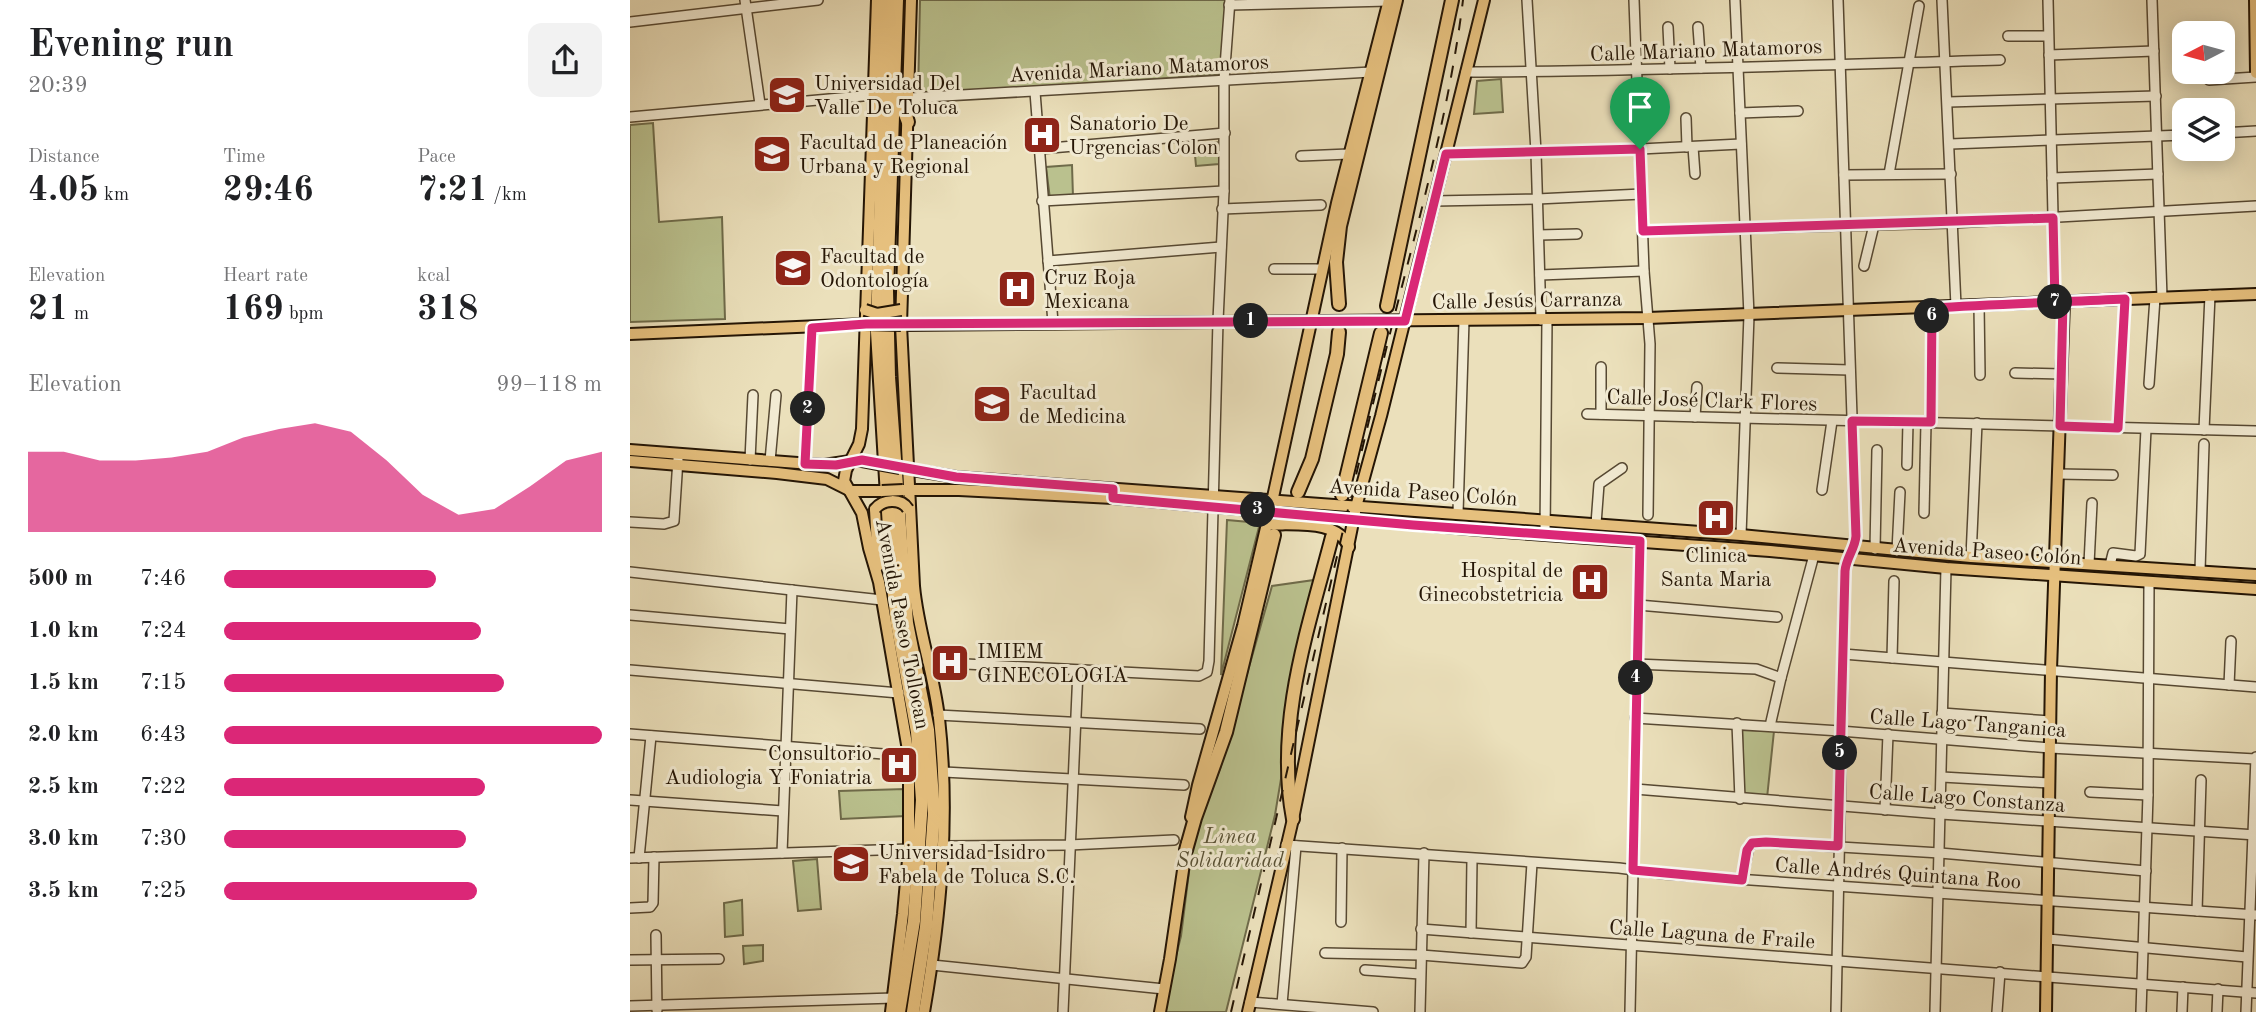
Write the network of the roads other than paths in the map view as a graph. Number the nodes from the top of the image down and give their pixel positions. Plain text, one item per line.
1 (818, 0) edge
2 (877, 0) edge
3 (886, 0) edge
4 (897, 0) edge
5 (911, 0) edge
6 (1389, 0) edge
7 (1396, 0) edge
8 (1452, 0) edge
9 (1484, 0) edge
10 (1527, 0) edge
11 (1634, 0) edge
12 (1735, 0) edge
13 (1838, 0) edge
14 (1942, 0) edge
15 (2048, 0) edge
16 (2152, 0) edge
17 (2255, 0) edge
18 (1326, 1) edge
19 (1229, 2) edge
20 (745, 4) edge
21 (1919, 6) dead end
22 (630, 22) edge
23 (1668, 27) dead end
24 (1698, 27) dead end
25 (2008, 36) dead end
26 (2048, 36) junction
27 (2154, 51) junction
28 (2256, 52) edge
29 (2049, 55) junction
30 (885, 59) junction
31 (2000, 60) dead end
32 (1946, 62) junction
33 (1841, 64) junction
34 (1909, 64) junction
35 (1738, 66) junction
36 (1700, 68) junction
37 (1670, 69) junction
38 (1531, 71) junction
39 (1637, 71) junction
40 (1371, 72) junction
41 (1466, 72) junction
42 (2256, 75) edge
43 (875, 77) junction
44 (2235, 77) edge
45 (1224, 80) junction
46 (894, 86) junction
47 (1035, 92) junction
48 (874, 95) junction
49 (2156, 96) junction
50 (909, 98) junction
51 (2050, 98) junction
52 (1948, 102) junction
53 (760, 104) junction
54 (1798, 111) dead end
55 (1740, 113) junction
56 (630, 117) edge
57 (1686, 118) dead end
58 (908, 122) junction
59 (2256, 131) edge
60 (2235, 132) edge
61 (1224, 133) junction
62 (2172, 135) edge
63 (2157, 136) junction
64 (2051, 140) junction
65 (1741, 144) junction
66 (1950, 144) junction
67 (1690, 147) junction
68 (1039, 149) junction
69 (1640, 149) junction
70 (1536, 152) junction
71 (1349, 154) junction
72 (1446, 154) junction
73 (1301, 156) dead end
74 (1695, 174) dead end
75 (1889, 174) junction
76 (1951, 174) junction
77 (2158, 174) junction
78 (1844, 175) junction
79 (2052, 178) junction
80 (1224, 191) junction
81 (1642, 194) junction
82 (1538, 199) junction
83 (1042, 201) junction
84 (1434, 201) junction
85 (1321, 205) dead end
86 (2256, 206) edge
87 (1222, 209) junction
88 (2159, 213) junction
89 (2053, 218) junction
90 (1953, 222) junction
91 (1874, 225) junction
92 (1846, 226) junction
93 (1743, 228) junction
94 (1643, 231) junction
95 (1577, 234) dead end
96 (1538, 235) junction
97 (1221, 247) junction
98 (1048, 261) junction
99 (1864, 267) dead end
100 (1322, 269) junction
101 (1274, 270) dead end
102 (1644, 271) junction
103 (1540, 275) junction
104 (2256, 294) edge
105 (2210, 295) junction
106 (2158, 298) junction
107 (2125, 299) junction
108 (2059, 302) junction
109 (1339, 304) dead end
110 (1979, 305) junction
111 (1387, 306) dead end
112 (1956, 306) junction
113 (1932, 308) junction
114 (865, 310) junction
115 (901, 310) junction
116 (1849, 311) junction
117 (1749, 315) junction
118 (1648, 318) junction
119 (1464, 320) junction
120 (1544, 320) junction
121 (1218, 321) junction
122 (1405, 321) junction
123 (1312, 322) junction
124 (1053, 323) junction
125 (866, 324) junction
126 (901, 325) junction
127 (812, 328) junction
128 (1339, 332) dead end
129 (630, 334) edge
130 (1381, 334) dead end
131 (1601, 367) dead end
132 (1777, 369) dead end
133 (1850, 370) junction
134 (2015, 373) dead end
135 (2062, 374) junction
136 (1980, 375) dead end
137 (2149, 384) dead end
138 (1697, 387) dead end
139 (753, 395) dead end
140 (776, 395) dead end
141 (1587, 414) dead end
142 (1601, 414) junction
143 (1650, 416) junction
144 (1695, 417) junction
145 (1745, 419) junction
146 (1832, 421) junction
147 (1852, 421) junction
148 (1908, 422) junction
149 (1928, 422) junction
150 (1977, 423) junction
151 (2060, 426) junction
152 (2118, 428) junction
153 (2146, 429) junction
154 (2204, 430) junction
155 (2256, 431) edge
156 (2204, 444) dead end
157 (630, 450) edge
158 (1877, 450) dead end
159 (678, 453) junction
160 (750, 460) junction
161 (630, 461) edge
162 (771, 461) junction
163 (850, 461) junction
164 (805, 464) junction
165 (1907, 465) dead end
166 (677, 466) junction
167 (1622, 468) dead end
168 (904, 469) junction
169 (2058, 474) junction
170 (2113, 475) dead end
171 (847, 489) junction
172 (906, 490) junction
173 (1822, 490) dead end
174 (1298, 492) dead end
175 (1900, 492) dead end
176 (1113, 494) junction
177 (1342, 495) dead end
178 (1214, 501) junction
179 (2092, 503) dead end
180 (1271, 506) junction
181 (1356, 507) junction
182 (1458, 513) junction
183 (1924, 513) dead end
184 (1648, 516) dead end
185 (1492, 517) junction
186 (1353, 520) junction
187 (1545, 520) junction
188 (630, 522) edge
189 (1596, 524) junction
190 (1270, 529) junction
191 (1491, 531) junction
192 (1545, 534) junction
193 (1741, 536) junction
194 (1332, 537) dead end
195 (1771, 538) junction
196 (1640, 541) junction
197 (1855, 546) junction
198 (1349, 547) junction
199 (1875, 549) junction
200 (1770, 551) junction
201 (1897, 551) junction
202 (1814, 555) junction
203 (1971, 557) junction
204 (1847, 559) junction
205 (2055, 562) junction
206 (2089, 564) junction
207 (2110, 565) junction
208 (1947, 568) junction
209 (2200, 571) junction
210 (630, 572) edge
211 (2256, 575) edge
212 (2054, 576) junction
213 (1894, 581) dead end
214 (879, 582) junction
215 (2148, 582) junction
216 (914, 586) junction
217 (2256, 589) edge
218 (792, 590) junction
219 (882, 600) junction
220 (1637, 605) junction
221 (630, 615) edge
222 (1777, 617) dead end
223 (790, 629) junction
224 (2231, 641) dead end
225 (1843, 654) junction
226 (1892, 659) junction
227 (928, 662) junction
228 (1943, 662) junction
229 (1636, 664) junction
230 (630, 670) edge
231 (1077, 670) junction
232 (2051, 670) junction
233 (2149, 677) junction
234 (1781, 678) junction
235 (788, 682) junction
236 (2229, 685) junction
237 (2256, 687) edge
238 (899, 693) junction
239 (1942, 713) junction
240 (939, 715) junction
241 (1635, 718) junction
242 (2050, 721) junction
243 (1075, 722) junction
244 (1737, 723) junction
245 (1770, 726) junction
246 (1200, 729) dead end
247 (1840, 731) junction
248 (630, 734) edge
249 (1888, 734) junction
250 (651, 736) junction
251 (1942, 739) junction
252 (786, 746) junction
253 (2050, 748) junction
254 (2149, 751) junction
255 (909, 756) junction
256 (2256, 758) edge
257 (944, 772) junction
258 (1942, 777) junction
259 (1073, 778) junction
260 (2201, 780) dead end
261 (2049, 783) junction
262 (1184, 785) dead end
263 (1635, 789) junction
264 (2090, 792) dead end
265 (2148, 796) junction
266 (1740, 799) junction
267 (630, 800) edge
268 (644, 801) junction
269 (1838, 806) junction
270 (1885, 810) junction
271 (783, 811) junction
272 (1941, 814) junction
273 (1293, 818) junction
274 (2049, 821) junction
275 (2148, 829) junction
276 (2199, 832) junction
277 (2254, 835) edge
278 (1174, 840) dead end
279 (944, 845) junction
280 (1069, 845) junction
281 (1291, 845) junction
282 (1838, 846) junction
283 (1342, 848) junction
284 (909, 849) junction
285 (1186, 850) joint
286 (782, 853) junction
287 (1424, 853) junction
288 (1940, 853) junction
289 (654, 857) junction
290 (634, 858) edge
291 (1472, 859) junction
292 (2049, 862) junction
293 (1532, 863) junction
294 (1633, 870) junction
295 (2146, 871) junction
296 (1742, 880) junction
297 (1837, 887) junction
298 (1939, 892) junction
299 (2048, 900) junction
300 (630, 908) edge
301 (2145, 908) junction
302 (2197, 911) junction
303 (2253, 915) edge
304 (1341, 922) dead end
305 (1421, 929) junction
306 (1471, 933) junction
307 (656, 935) dead end
308 (1527, 939) junction
309 (2048, 939) junction
310 (1631, 946) junction
311 (2143, 948) junction
312 (1325, 953) dead end
313 (1421, 955) junction
314 (2247, 957) junction
315 (630, 960) edge
316 (656, 960) junction
317 (719, 960) dead end
318 (1836, 961) junction
319 (932, 965) junction
320 (1936, 968) junction
321 (1365, 970) dead end
322 (2000, 972) junction
323 (1420, 974) junction
324 (2047, 976) junction
325 (1064, 978) junction
326 (2142, 984) junction
327 (2183, 987) junction
328 (1164, 989) junction
329 (2218, 989) junction
330 (2251, 992) edge
331 (894, 998) junction
332 (1282, 1004) junction
333 (630, 1006) edge
334 (810, 1007) edge
335 (1249, 1007) edge
336 (657, 1009) edge
337 (1299, 1009) edge
338 (891, 1012) edge
339 (900, 1012) edge
340 (913, 1012) edge
341 (924, 1012) edge
342 (1063, 1012) edge
343 (1160, 1012) edge
344 (1373, 1012) edge
345 (1420, 1012) edge
346 (1630, 1012) edge
347 (1836, 1012) edge
348 (1935, 1012) edge
349 (1997, 1012) edge
350 (2046, 1012) edge
351 (2141, 1012) edge
352 (2182, 1012) edge
353 (2217, 1012) edge
354 (2246, 1012) edge

1 - 20 street
2 - 43 main road
3 - 30 highway, Avenida Paseo Tollocan
4 - 46 highway, Avenida Paseo Tollocan
5 - 50 main road, Avenida Paseo Tollocan
6 - 18 street
6 - 40 main road
7 - 109 highway
8 - 111 highway
9 - 41 main road
10 - 38 street
11 - 39 street
12 - 35 street
13 - 33 street
14 - 32 street
15 - 26 street
16 - 27 street
17 - 28 main road
18 - 19 street
19 - 45 street
20 - 22 street
20 - 53 street
21 - 34 street
23 - 37 street
24 - 36 street
25 - 26 street
26 - 29 street
27 - 29 street
27 - 49 street
28 - 42 main road
29 - 51 street
30 - 43 highway
30 - 339 highway, Avenida Paseo Tollocan
31 - 32 street, Calle Mariano Matamoros
32 - 34 street, Calle Mariano Matamoros
32 - 52 street
33 - 34 street, Calle Mariano Matamoros
33 - 35 street, Calle Mariano Matamoros
33 - 78 street
34 - 75 street
35 - 36 street, Calle Mariano Matamoros
35 - 55 street
36 - 37 street, Calle Mariano Matamoros
37 - 39 street, Calle Mariano Matamoros
38 - 39 street, Calle Mariano Matamoros
38 - 41 street, Calle Mariano Matamoros
38 - 70 street
39 - 69 street
40 - 45 street, Avenida Mariano Matamoros
40 - 71 main road
41 - 72 main road
42 - 44 street
43 - 48 main road
45 - 47 street, Avenida Mariano Matamoros
45 - 61 street
46 - 58 highway
46 - 340 highway, Avenida Paseo Tollocan
47 - 50 street, Avenida Mariano Matamoros
47 - 68 street
48 - 53 street
48 - 114 main road
49 - 51 street
49 - 63 street
50 - 58 main road, Avenida Paseo Tollocan
51 - 52 street
51 - 64 street
52 - 66 street
53 - 56 street
54 - 55 street
55 - 65 street
57 - 67 street
58 - 115 main road, Avenida Paseo Tollocan
59 - 60 street
61 - 68 street
61 - 80 street
62 - 63 street
63 - 64 street
63 - 77 street
64 - 66 street
64 - 79 street
65 - 67 street
65 - 93 street
66 - 76 street
67 - 69 street
67 - 74 street
68 - 83 street
69 - 70 street
69 - 81 street
70 - 72 street
70 - 82 street
71 - 73 street
71 - 100 main road
72 - 84 main road
75 - 76 street
75 - 78 street
76 - 90 street
77 - 79 street
77 - 88 street
78 - 92 street
79 - 89 street
80 - 83 street
80 - 87 street
81 - 82 street
81 - 94 street
82 - 84 street
82 - 96 street
83 - 98 street
84 - 122 main road
85 - 87 street
86 - 88 street
87 - 97 street
88 - 89 street
88 - 106 street
89 - 90 street
89 - 108 street
90 - 91 street
90 - 112 street
91 - 92 street
91 - 99 street
92 - 93 street
92 - 116 street
93 - 94 street
93 - 117 street
94 - 102 street
95 - 96 street
96 - 103 street
97 - 98 street
97 - 121 street
98 - 124 street
100 - 101 street
100 - 123 main road
102 - 103 street
102 - 118 street
103 - 120 street
104 - 105 main road, Calle Jesús Carranza
105 - 106 main road, Calle Jesús Carranza
105 - 154 street
106 - 107 main road, Calle Jesús Carranza
106 - 137 street
107 - 108 main road, Calle Jesús Carranza
107 - 152 street
108 - 110 main road, Calle Jesús Carranza
108 - 135 main road
110 - 112 main road, Calle Jesús Carranza
110 - 136 street
112 - 113 main road, Calle Jesús Carranza
113 - 116 main road, Calle Jesús Carranza
113 - 149 street
114 - 115 main road, bridge
114 - 125 main road
115 - 126 main road, Avenida Paseo Tollocan
116 - 117 main road, Calle Jesús Carranza
116 - 133 street
117 - 118 main road, Calle Jesús Carranza
117 - 145 street
118 - 120 main road, Calle Jesús Carranza
118 - 143 street
119 - 120 main road, Calle Jesús Carranza
119 - 122 main road, Calle Jesús Carranza
119 - 182 street
120 - 187 street
121 - 123 main road, Calle Jesús Carranza
121 - 124 main road, Calle Jesús Carranza
121 - 178 street
122 - 123 main road, Calle Jesús Carranza
122 - 181 main road
123 - 180 main road
124 - 126 main road, Calle Jesús Carranza
125 - 126 main road, Calle Jesús Carranza, bridge
125 - 127 main road, Calle Jesús Carranza
125 - 163 main road
126 - 168 main road, Avenida Paseo Tollocan
127 - 129 main road, Calle Jesús Carranza
127 - 164 street
128 - 174 highway
130 - 177 highway
131 - 142 street
132 - 133 street
133 - 147 street
134 - 135 street
135 - 151 main road
138 - 144 street
139 - 160 street
140 - 162 street
141 - 142 street, Calle José Clark Flores
142 - 143 street, Calle José Clark Flores
143 - 144 street, Calle José Clark Flores
143 - 184 street
144 - 145 street, Calle José Clark Flores
145 - 146 street, Calle José Clark Flores
145 - 193 street
146 - 147 street, Calle José Clark Flores
146 - 173 street
147 - 148 street, Calle José Clark Flores
147 - 197 street
148 - 149 street, Calle José Clark Flores
148 - 165 street
149 - 150 street, Calle José Clark Flores
149 - 183 street
150 - 151 street, Calle José Clark Flores
150 - 203 street
151 - 152 street, Calle José Clark Flores
151 - 169 main road
152 - 153 street, Calle José Clark Flores
153 - 154 street, Calle José Clark Flores
153 - 207 street
154 - 155 street, Calle José Clark Flores
156 - 209 street
157 - 159 main road, Avenida Paseo Colón
158 - 199 street
159 - 160 main road, Avenida Paseo Colón
159 - 166 street
160 - 162 main road, Avenida Paseo Colón
161 - 166 main road, Avenida Paseo Colón
162 - 164 main road, Avenida Paseo Colón
163 - 164 main road, Avenida Paseo Colón
163 - 168 main road, Avenida Paseo Colón, bridge
163 - 171 main road
166 - 171 main road, Avenida Paseo Colón
166 - 188 street
167 - 189 street
168 - 172 main road, Avenida Paseo Tollocan
168 - 176 main road, Avenida Paseo Colón
169 - 170 street
169 - 205 main road
171 - 172 main road, Avenida Paseo Colón, bridge
171 - 214 main road, Avenida Paseo Tollocan
172 - 176 main road, Avenida Paseo Colón
172 - 216 main road, Avenida Paseo Tollocan
175 - 201 street
176 - 178 main road, Avenida Paseo Colón
178 - 180 main road, Avenida Paseo Colón
178 - 231 street
179 - 206 street
180 - 181 main road, Avenida Paseo Colón
180 - 186 main road, Avenida Paseo Colón
180 - 190 main road
181 - 182 main road, Avenida Paseo Colón
181 - 186 main road
182 - 185 main road, Avenida Paseo Colón
185 - 187 main road, Avenida Paseo Colón
185 - 191 main road
186 - 191 main road, Avenida Paseo Colón
186 - 198 main road
187 - 189 main road, Avenida Paseo Colón
187 - 192 street
189 - 193 main road, Avenida Paseo Colón
190 - 198 main road
190 - 285 highway
191 - 192 main road, Avenida Paseo Colón
192 - 196 main road, Avenida Paseo Colón
193 - 195 main road, Avenida Paseo Colón
194 - 273 highway
195 - 197 main road, Avenida Paseo Colón
195 - 200 main road
196 - 200 main road, Avenida Paseo Colón
196 - 220 street
197 - 199 main road, Avenida Paseo Colón
197 - 204 street
198 - 273 main road
199 - 201 main road, Avenida Paseo Colón
200 - 202 main road, Avenida Paseo Colón
201 - 203 main road, Avenida Paseo Colón
202 - 204 main road, Avenida Paseo Colón
202 - 234 street
203 - 205 main road, Avenida Paseo Colón
204 - 208 main road, Avenida Paseo Colón
204 - 225 street
205 - 206 main road, Avenida Paseo Colón
205 - 212 main road
206 - 207 main road, Avenida Paseo Colón
207 - 209 main road, Avenida Paseo Colón
208 - 212 main road, Avenida Paseo Colón
208 - 228 street
209 - 211 main road, Avenida Paseo Colón
210 - 218 street
212 - 215 main road, Avenida Paseo Colón
212 - 232 main road
213 - 226 street
214 - 216 main road, bridge
214 - 219 main road, Avenida Paseo Tollocan
215 - 217 main road, Avenida Paseo Colón
215 - 233 street
216 - 227 main road, Avenida Paseo Tollocan
218 - 219 street
218 - 223 street
219 - 238 main road, Avenida Paseo Tollocan
220 - 222 street
220 - 229 street
221 - 223 street
223 - 235 street
224 - 236 street
225 - 226 street
225 - 247 street
226 - 228 street
227 - 231 street
227 - 240 main road, Avenida Paseo Tollocan
228 - 232 street
228 - 239 street
229 - 234 street
229 - 241 street
230 - 235 street
231 - 243 street
232 - 233 street
232 - 242 main road
233 - 236 street
233 - 254 street
234 - 245 street
235 - 238 street
235 - 252 street
236 - 237 street
238 - 255 main road, Avenida Paseo Tollocan
239 - 242 street
239 - 251 street
240 - 243 street
240 - 257 main road, Avenida Paseo Tollocan
241 - 244 street, Calle Lago Tanganica
241 - 263 street
242 - 253 main road
243 - 246 street
243 - 259 street
244 - 245 street, Calle Lago Tanganica
244 - 266 street
245 - 247 street, Calle Lago Tanganica
247 - 249 street, Calle Lago Tanganica
247 - 269 street
248 - 250 street
249 - 251 street, Calle Lago Tanganica
249 - 270 street
250 - 252 street
250 - 268 street
251 - 253 street, Calle Lago Tanganica
251 - 258 street
252 - 255 street
252 - 271 street
253 - 254 street, Calle Lago Tanganica
253 - 261 main road
254 - 256 street, Calle Lago Tanganica
254 - 265 street
255 - 284 main road, Avenida Paseo Tollocan
256 - 277 street
257 - 259 street
257 - 279 main road, Avenida Paseo Tollocan
258 - 261 street
258 - 272 street
259 - 262 street
259 - 280 street
260 - 276 street
261 - 274 main road
263 - 266 street, Calle Lago Constanza
263 - 294 street
264 - 265 street
265 - 275 street
266 - 269 street, Calle Lago Constanza
267 - 268 street
268 - 271 street
268 - 290 street
269 - 270 street, Calle Lago Constanza
269 - 282 street
270 - 272 street, Calle Lago Constanza
271 - 286 street
272 - 274 street, Calle Lago Constanza
272 - 288 street
273 - 281 main road
274 - 275 street, Calle Lago Constanza
274 - 292 main road
275 - 276 street, Calle Lago Constanza
275 - 295 street
276 - 277 street, Calle Lago Constanza
276 - 302 street
277 - 303 street
278 - 280 street
279 - 280 street
279 - 319 main road, Avenida Paseo Tollocan
280 - 325 street
281 - 283 street, Calle Andrés Quintana Roo
281 - 332 street
281 - 335 main road
282 - 288 street
282 - 296 street
282 - 297 street
283 - 287 street, Calle Andrés Quintana Roo
283 - 304 street
284 - 286 street
284 - 331 main road, Avenida Paseo Tollocan
285 - 328 main road
286 - 289 street
287 - 291 street, Calle Andrés Quintana Roo
287 - 305 street
288 - 292 street
288 - 298 street
289 - 290 street
289 - 300 street
291 - 293 street, Calle Andrés Quintana Roo
291 - 306 street
292 - 295 street
292 - 299 main road
293 - 294 street, Calle Andrés Quintana Roo
293 - 308 street
294 - 296 street, Calle Andrés Quintana Roo
294 - 310 street
295 - 301 street
296 - 297 street, Calle Andrés Quintana Roo
297 - 298 street, Calle Andrés Quintana Roo
297 - 318 street
298 - 299 street, Calle Andrés Quintana Roo
298 - 320 street
299 - 301 street, Calle Andrés Quintana Roo
299 - 309 main road
301 - 302 street, Calle Andrés Quintana Roo
301 - 311 street
302 - 303 street, Calle Andrés Quintana Roo
303 - 314 street
305 - 306 street, Calle Laguna de Fraile
305 - 313 street
306 - 308 street, Calle Laguna de Fraile
307 - 316 street
308 - 310 street, Calle Laguna de Fraile
308 - 313 street
309 - 311 street
309 - 324 main road
310 - 318 street, Calle Laguna de Fraile
310 - 346 street
311 - 314 street
311 - 326 street
312 - 313 street
313 - 323 street
314 - 330 street
315 - 316 street
316 - 317 street
316 - 336 street
318 - 320 street, Calle Laguna de Fraile
318 - 347 street
319 - 325 street
319 - 341 main road, Avenida Paseo Tollocan
320 - 322 street, Calle Laguna de Fraile
320 - 348 street
321 - 323 street
322 - 324 street, Calle Laguna de Fraile
322 - 349 street
323 - 345 street
324 - 326 street, Calle Laguna de Fraile
324 - 350 main road
325 - 328 street
325 - 342 street
326 - 327 street, Calle Laguna de Fraile
326 - 351 street
327 - 329 street, Calle Laguna de Fraile
327 - 352 street
328 - 343 main road
329 - 330 street, Calle Laguna de Fraile
329 - 353 street
330 - 354 street
331 - 334 street
331 - 338 main road, Avenida Paseo Tollocan
332 - 335 street
332 - 337 street
333 - 336 street
334 - 336 street
337 - 344 street

